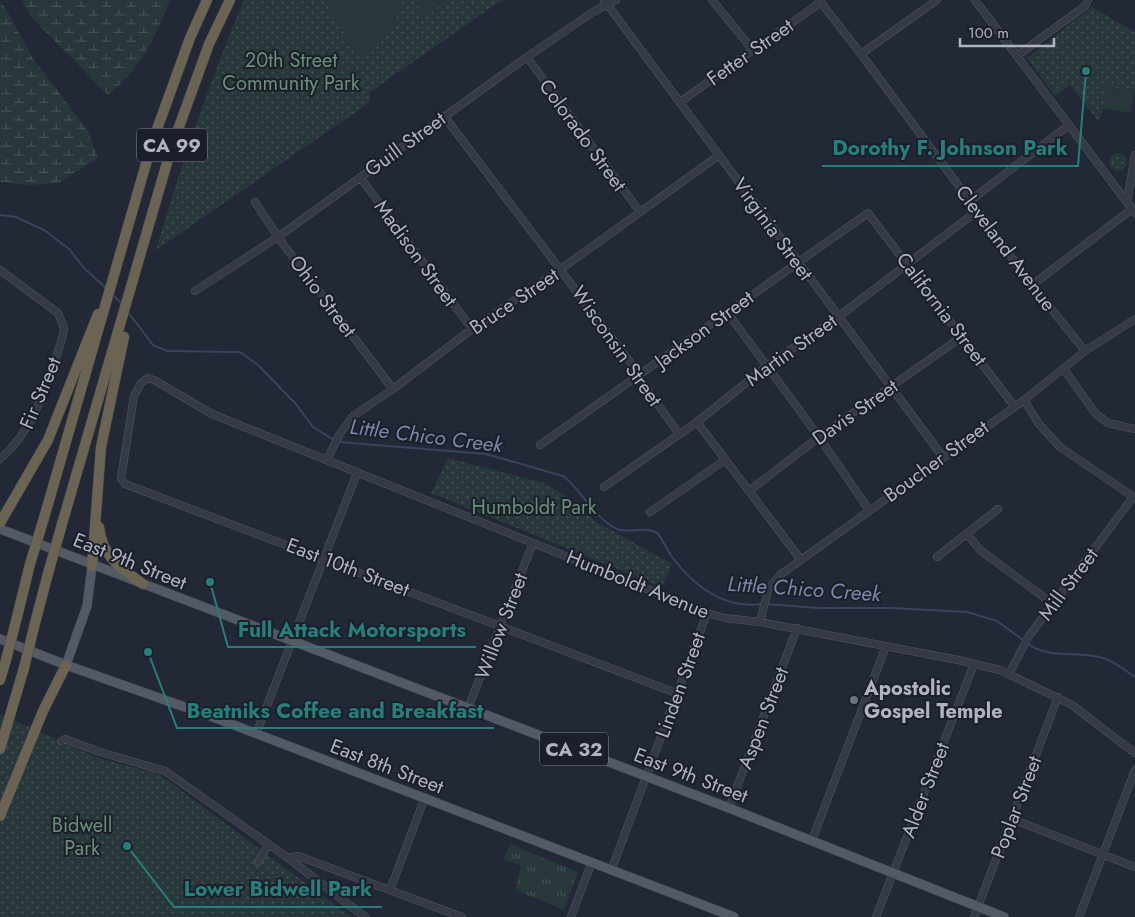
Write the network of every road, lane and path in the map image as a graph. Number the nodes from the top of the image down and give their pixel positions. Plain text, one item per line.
1 (207, 0) edge
2 (230, 0) edge
3 (616, 0) edge
4 (712, 0) edge
5 (937, 0) edge
6 (975, 0) edge
7 (1088, 0) edge
8 (820, 1) edge
9 (606, 3) edge
10 (752, 49) junction
11 (862, 54) junction
12 (1018, 55) junction
13 (527, 57) junction
14 (680, 102) junction
15 (444, 116) junction
16 (1069, 125) junction
17 (1135, 155) edge
18 (718, 156) junction
19 (360, 177) junction
20 (971, 200) junction
21 (255, 202) dead end
22 (1131, 208) edge
23 (977, 211) junction
24 (640, 212) junction
25 (868, 213) joint
26 (278, 237) junction
27 (906, 263) junction
28 (798, 264) junction
29 (562, 269) junction
30 (0, 270) edge
31 (1032, 285) junction
32 (195, 291) dead end
33 (105, 307) junction
34 (726, 312) junction
35 (838, 317) junction
36 (1135, 319) edge
37 (124, 326) junction
38 (472, 329) junction
39 (963, 336) junction
40 (1085, 351) junction
41 (766, 367) junction
42 (1064, 369) junction
43 (638, 377) junction
44 (148, 378) joint
45 (890, 387) junction
46 (393, 389) junction
47 (1024, 400) junction
48 (1014, 406) junction
49 (698, 422) junction
50 (1135, 429) edge
51 (679, 434) junction
52 (819, 437) junction
53 (540, 445) dead end
54 (328, 457) junction
55 (943, 457) junction
56 (0, 459) edge
57 (725, 460) junction
58 (357, 473) junction
59 (98, 486) junction
60 (604, 487) dead end
61 (748, 491) junction
62 (1134, 498) edge
63 (998, 509) dead end
64 (869, 510) junction
65 (650, 512) dead end
66 (0, 524) edge
67 (0, 529) edge
68 (967, 534) junction
69 (533, 542) junction
70 (936, 557) dead end
71 (324, 558) junction
72 (801, 560) junction
73 (92, 566) junction
74 (143, 584) junction
75 (1053, 604) junction
76 (707, 612) junction
77 (760, 622) junction
78 (501, 625) junction
79 (797, 628) junction
80 (0, 639) edge
81 (292, 642) junction
82 (886, 646) junction
83 (974, 664) junction
84 (66, 665) junction
85 (1010, 674) junction
86 (0, 680) edge
87 (676, 693) junction
88 (1058, 697) junction
89 (468, 708) junction
90 (256, 734) junction
91 (61, 741) dead end
92 (0, 749) edge
93 (1135, 753) edge
94 (1135, 770) edge
95 (646, 777) junction
96 (424, 800) junction
97 (729, 808) junction
98 (0, 816) edge
99 (1012, 819) junction
100 (812, 840) junction
101 (269, 844) junction
102 (1105, 855) junction
103 (288, 858) junction
104 (258, 862) dead end
105 (591, 864) junction
106 (1135, 866) edge
107 (611, 871) junction
108 (894, 872) junction
109 (390, 890) junction
110 (978, 907) junction
111 (365, 917) edge
112 (462, 917) edge
113 (571, 917) edge
114 (734, 917) edge
115 (876, 917) edge
116 (974, 917) edge
117 (1004, 917) edge
118 (1079, 917) edge

1 - 33 highway, CA 99
2 - 37 highway, CA 99
3 - 9 street, Guill Street
4 - 10 street
5 - 11 street
6 - 12 street
7 - 12 street
8 - 10 street, Fetter Street
8 - 11 street, Cleveland Avenue
9 - 13 street, Guill Street
9 - 14 street, Virginia Street
10 - 14 street, Fetter Street
11 - 20 street, Cleveland Avenue
12 - 16 street
13 - 15 street, Guill Street
13 - 24 street, Colorado Street
14 - 18 street, Virginia Street
15 - 19 street, Guill Street
15 - 29 street, Wisconsin Street
16 - 20 street
16 - 22 street
17 - 22 street
18 - 24 street, Bruce Street
18 - 28 street, Virginia Street
19 - 26 street, Guill Street
19 - 38 street, Madison Street
20 - 23 street, Cleveland Avenue
21 - 26 street, Ohio Street
22 - 31 street
23 - 27 street, Martin Street
23 - 31 street, Cleveland Avenue
24 - 29 street, Bruce Street
25 - 27 street, California Street
25 - 28 street, Jackson Street
26 - 32 street, Guill Street
26 - 46 street, Ohio Street
27 - 35 street, Martin Street
27 - 39 street, California Street
28 - 34 street, Jackson Street
28 - 35 street, Virginia Street
29 - 38 street, Bruce Street
29 - 43 street, Wisconsin Street
30 - 56 street, Fir Street
31 - 40 street, Cleveland Avenue
33 - 66 highway
33 - 86 highway, CA 99, bridge
34 - 41 street
34 - 43 street, Jackson Street
35 - 41 street, Martin Street
35 - 45 street, Virginia Street
36 - 40 street, Boucher Street
37 - 59 highway
37 - 92 highway, CA 99, bridge
38 - 46 street, Bruce Street
39 - 45 street, Davis Street
39 - 48 street, California Street
40 - 42 street, Boucher Street
41 - 49 street, Martin Street
41 - 52 street
42 - 47 street, Boucher Street
42 - 50 street
43 - 51 street, Wisconsin Street
43 - 53 street, Jackson Street
44 - 54 street, Humboldt Avenue
44 - 71 street, East 10th Street
45 - 52 street, Davis Street
45 - 55 street, Virginia Street
46 - 54 street, Bruce Street
47 - 48 street, Boucher Street
47 - 62 street
48 - 55 street, Boucher Street
49 - 51 street, Martin Street
49 - 57 street
51 - 60 street, Martin Street
52 - 61 street, Davis Street
52 - 64 street
54 - 58 street, Humboldt Avenue
55 - 64 street, Boucher Street
57 - 61 street
57 - 65 street
58 - 69 street, Humboldt Avenue
58 - 71 street
59 - 73 highway
59 - 74 highway
61 - 72 street
62 - 75 street, Mill Street
63 - 68 street
64 - 72 street, Boucher Street
67 - 73 main road, East 9th Street / CA 32
68 - 70 street
68 - 75 street
69 - 76 street, Humboldt Avenue
69 - 78 street, Willow Street
71 - 78 street, East 10th Street
71 - 81 street
72 - 77 street, Boucher Street
73 - 74 main road, East 9th Street / CA 32
73 - 84 main road
74 - 81 main road, East 9th Street / CA 32
75 - 85 street, Mill Street
76 - 77 street, Humboldt Avenue
76 - 87 street, Linden Street
77 - 79 street, Humboldt Avenue
78 - 87 street, East 10th Street
78 - 89 street, Willow Street
79 - 82 street, Humboldt Avenue
79 - 97 street, Aspen Street
80 - 84 main road, East 8th Street
81 - 89 main road, East 9th Street / CA 32
81 - 90 street
82 - 83 street, Humboldt Avenue
82 - 100 street
83 - 85 street, Humboldt Avenue
83 - 108 street, Alder Street
84 - 90 main road, East 8th Street
84 - 98 highway
85 - 88 street, Humboldt Avenue
87 - 95 street, Linden Street
88 - 93 street, Humboldt Avenue
88 - 99 street, Poplar Street
89 - 95 main road, East 9th Street / CA 32
90 - 96 main road, East 8th Street
91 - 101 street
94 - 102 street
95 - 97 main road, East 9th Street / CA 32
95 - 107 street, Linden Street
96 - 105 main road, East 8th Street
96 - 109 street
97 - 100 main road, East 9th Street / CA 32
99 - 102 street
99 - 110 street, Poplar Street
100 - 108 main road, East 9th Street / CA 32
101 - 103 street
101 - 104 street
102 - 106 street
102 - 118 street
103 - 109 street
103 - 111 street
105 - 107 main road, East 8th Street
105 - 113 street
107 - 114 main road, East 8th Street
108 - 110 main road, East 9th Street / CA 32
108 - 115 street, Alder Street
109 - 112 street
110 - 116 street, Poplar Street
110 - 117 main road, East 9th Street / CA 32

